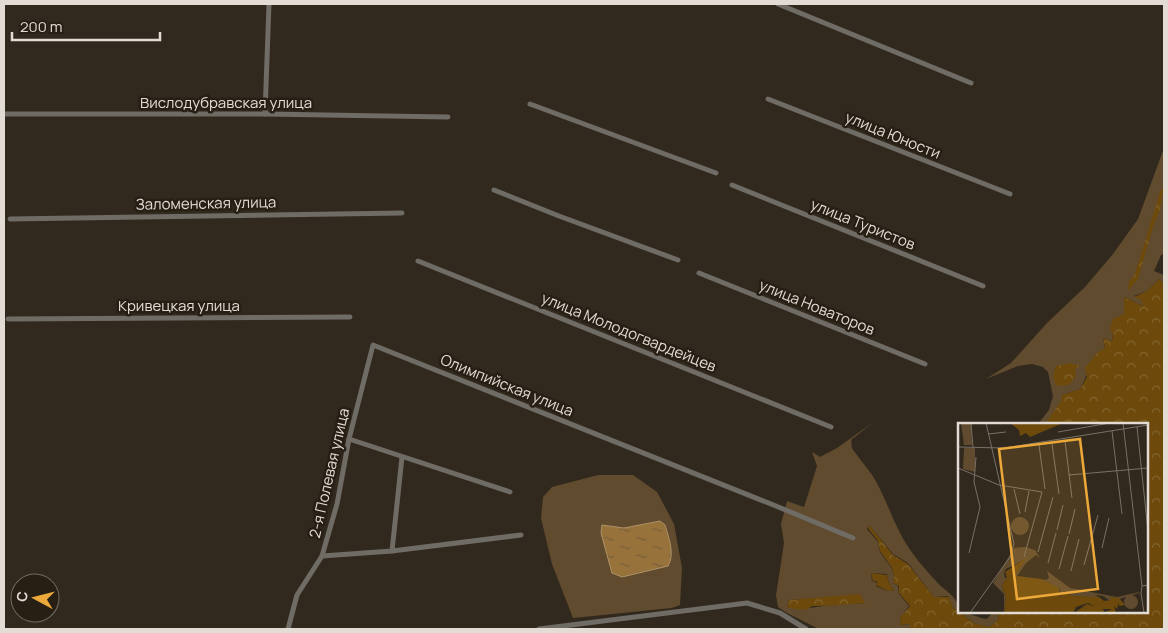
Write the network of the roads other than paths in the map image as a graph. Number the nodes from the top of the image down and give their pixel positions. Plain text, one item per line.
1 (269, 4) edge
2 (778, 4) edge
3 (971, 83) dead end
4 (768, 99) dead end
5 (530, 104) dead end
6 (4, 114) edge
7 (265, 114) junction
8 (448, 116) dead end
9 (716, 173) dead end
10 (732, 185) dead end
11 (494, 190) dead end
12 (1010, 194) dead end
13 (402, 213) dead end
14 (10, 219) dead end
15 (678, 260) dead end
16 (418, 261) dead end
17 (699, 273) dead end
18 (983, 286) dead end
19 (350, 317) dead end
20 (8, 319) dead end
21 (373, 345) joint
22 (925, 364) dead end
23 (831, 427) dead end
24 (349, 439) junction
25 (402, 456) junction
26 (510, 492) dead end
27 (521, 535) dead end
28 (854, 538) dead end
29 (392, 552) junction
30 (322, 556) junction
31 (288, 629) edge
32 (539, 629) edge
33 (806, 629) edge

1 - 7 street
2 - 3 street
4 - 12 street, улица Юности
5 - 9 street
6 - 7 street, Вислодубравская улица
7 - 8 street, Вислодубравская улица
10 - 18 street, улица Туристов
11 - 15 street
13 - 14 street, Заломенская улица
16 - 23 street, улица Молодогвардейцев
17 - 22 street, улица Новаторов
19 - 20 street, Кривецкая улица
21 - 24 street, 2-я Полевая улица
21 - 28 street, Олимпийская улица
24 - 25 street
24 - 30 street, 2-я Полевая улица
25 - 26 street
25 - 29 street
27 - 29 street
29 - 30 street
30 - 31 street, 2-я Полевая улица
32 - 33 street

